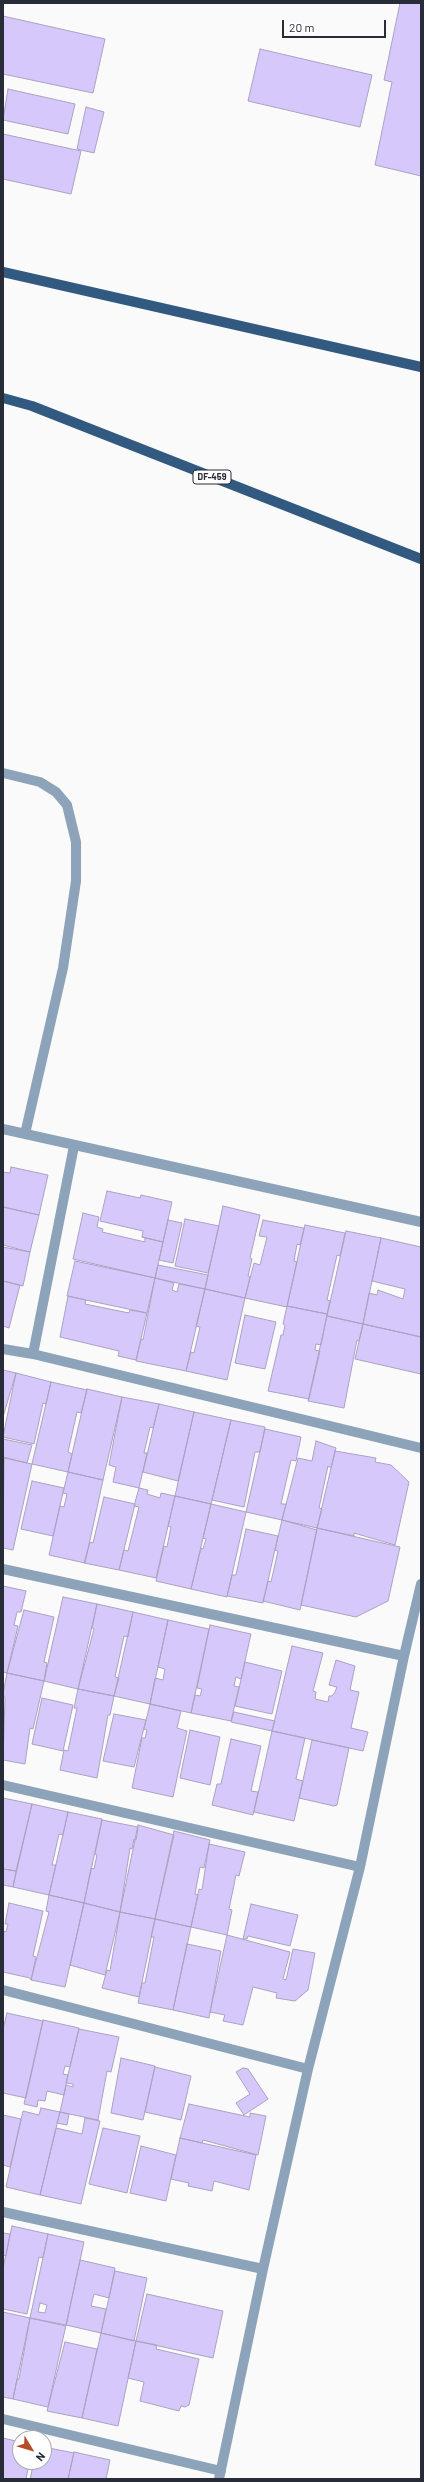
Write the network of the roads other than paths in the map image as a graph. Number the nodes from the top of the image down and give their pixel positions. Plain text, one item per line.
1 (3, 272) edge
2 (421, 367) edge
3 (3, 398) edge
4 (421, 559) edge
5 (3, 773) edge
6 (3, 1129) edge
7 (25, 1134) junction
8 (74, 1146) junction
9 (421, 1222) edge
10 (3, 1349) edge
11 (33, 1354) junction
12 (421, 1448) edge
13 (3, 1569) edge
14 (421, 1584) edge
15 (404, 1656) junction
16 (3, 1784) edge
17 (360, 1867) junction
18 (3, 1990) edge
19 (308, 2069) junction
20 (3, 2212) edge
21 (263, 2269) junction
22 (3, 2419) edge
23 (220, 2475) edge

1 - 2 main road
3 - 4 main road, DF-459
5 - 7 street
6 - 7 street
7 - 8 street
8 - 9 street
8 - 11 street
10 - 11 street
11 - 12 street
13 - 15 street
14 - 15 street
15 - 17 street
16 - 17 street
17 - 19 street
18 - 19 street
19 - 21 street
20 - 21 street
21 - 23 street
22 - 23 street

